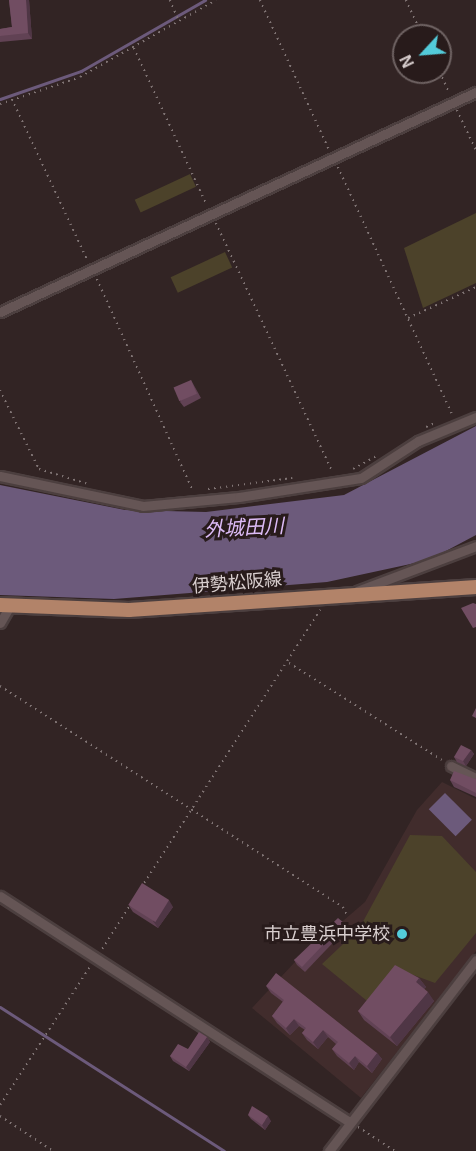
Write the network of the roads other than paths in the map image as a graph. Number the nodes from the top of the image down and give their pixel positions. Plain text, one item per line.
1 (476, 92) edge
2 (0, 312) edge
3 (476, 417) edge
4 (0, 476) edge
5 (476, 546) edge
6 (476, 587) edge
7 (357, 591) junction
8 (5, 606) edge
9 (0, 623) edge
10 (451, 766) road end
11 (476, 778) edge
12 (0, 896) edge
13 (476, 960) edge
14 (348, 1121) junction
15 (329, 1151) edge

1 - 2 street
3 - 4 street
5 - 7 street
6 - 7 main road, 伊勢松阪線
7 - 8 main road, 伊勢松阪線
8 - 9 street
10 - 11 street
12 - 14 street
13 - 14 street
14 - 15 street

